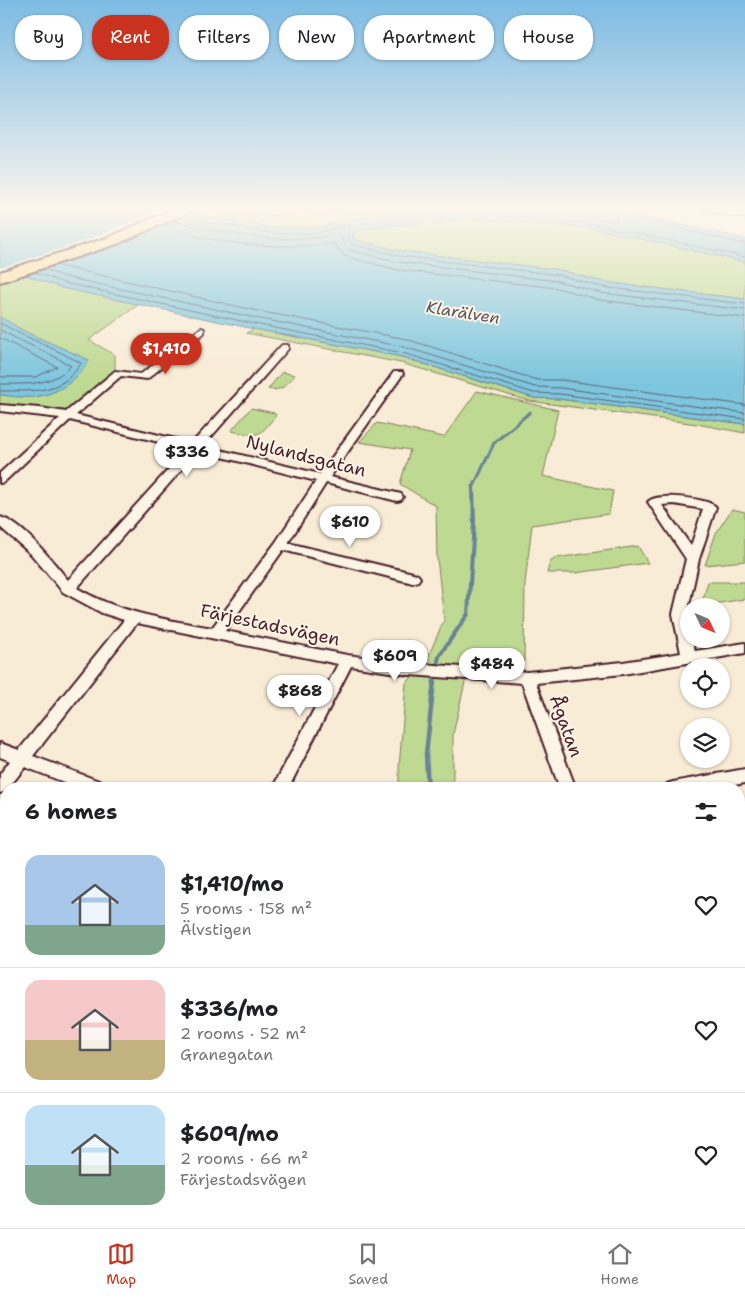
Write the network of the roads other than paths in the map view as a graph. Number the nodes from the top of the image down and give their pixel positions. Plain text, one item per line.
1 (18, 266) edge
2 (33, 266) edge
3 (0, 272) edge
4 (0, 277) edge
5 (201, 331) dead end
6 (285, 347) dead end
7 (119, 373) joint
8 (398, 374) dead end
9 (0, 408) edge
10 (68, 416) junction
11 (197, 447) junction
12 (0, 478) edge
13 (323, 478) junction
14 (397, 497) dead end
15 (4, 528) edge
16 (280, 545) junction
17 (693, 559) junction
18 (413, 578) dead end
19 (68, 589) junction
20 (134, 617) junction
21 (216, 633) junction
22 (745, 648) edge
23 (689, 657) junction
24 (347, 660) junction
25 (526, 678) junction
26 (0, 750) edge
27 (22, 758) junction
28 (745, 776) edge
29 (3, 782) edge
30 (83, 782) edge
31 (284, 782) edge
32 (565, 782) edge
33 (718, 782) edge

1 - 3 highway
2 - 4 highway
5 - 7 street
6 - 11 street
7 - 10 street
8 - 13 street
9 - 10 street, Nylandsgatan
10 - 11 street, Nylandsgatan
10 - 12 street
11 - 13 street, Nylandsgatan
11 - 19 street
13 - 14 street, Nylandsgatan
13 - 16 street
15 - 19 street, Färjestadsvägen
16 - 18 street
16 - 21 street
17 - 17 street
17 - 23 street
19 - 20 street, Färjestadsvägen
20 - 21 street, Färjestadsvägen
20 - 27 street
21 - 24 street, Färjestadsvägen
22 - 23 street, Färjestadsvägen
23 - 25 street, Färjestadsvägen
24 - 25 street, Färjestadsvägen
24 - 31 street
25 - 32 street, Ågatan
26 - 27 street
27 - 29 street
27 - 30 street
28 - 33 street

